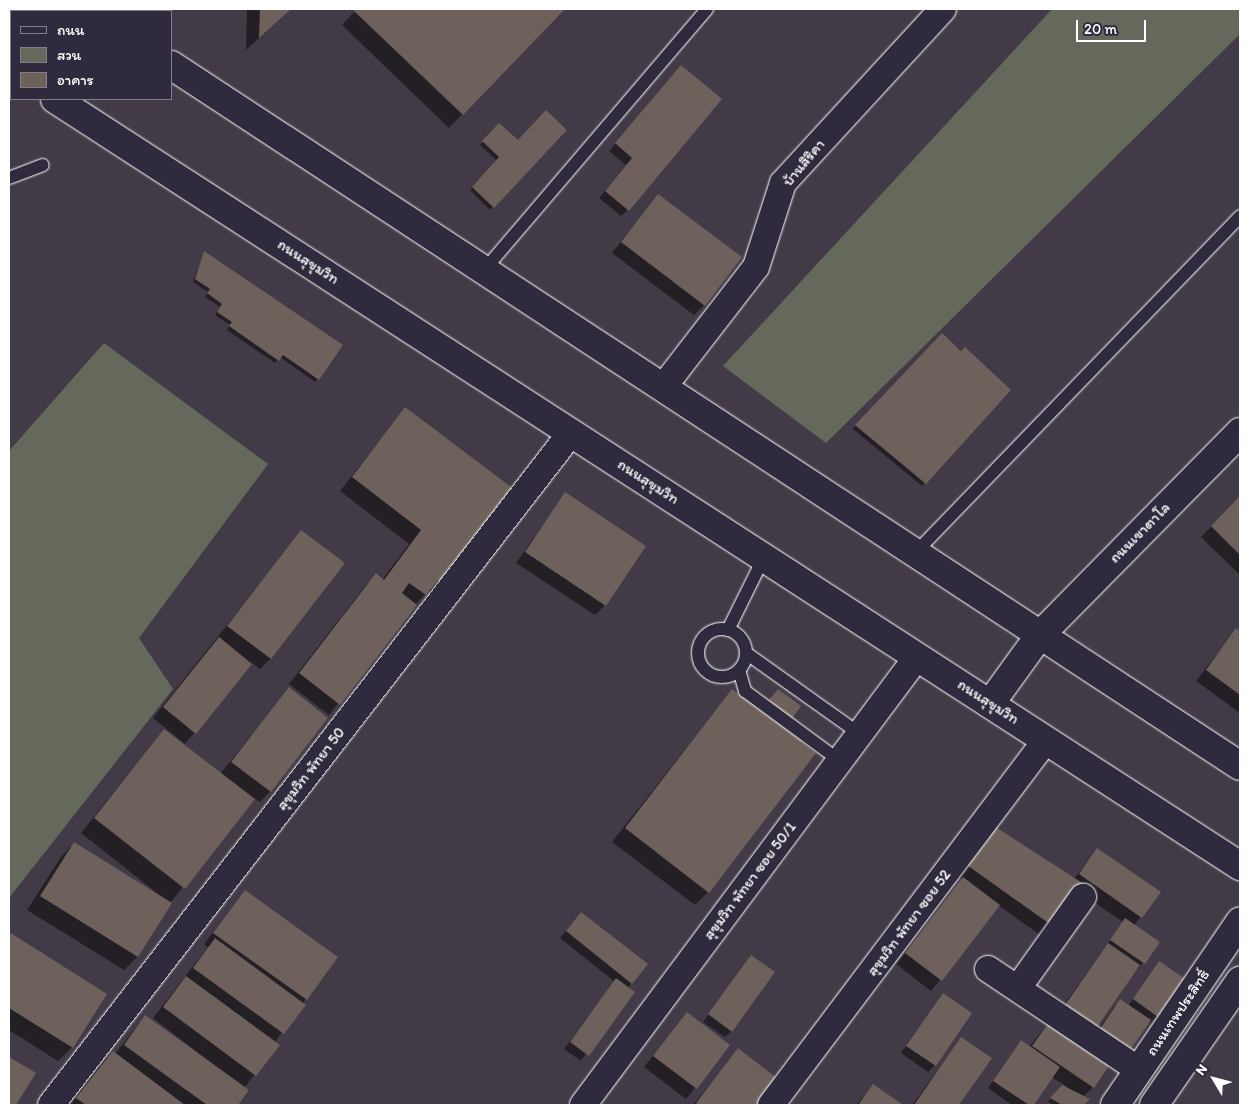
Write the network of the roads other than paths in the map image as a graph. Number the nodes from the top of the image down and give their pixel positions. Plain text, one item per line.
1 (706, 9) edge
2 (943, 9) edge
3 (172, 66) edge
4 (57, 100) edge
5 (43, 165) dead end
6 (9, 178) edge
7 (1240, 216) edge
8 (485, 269) junction
9 (664, 386) junction
10 (1240, 432) edge
11 (571, 433) junction
12 (915, 553) junction
13 (764, 557) junction
14 (728, 630) junction
15 (1040, 635) junction
16 (746, 653) junction
17 (917, 657) junction
18 (739, 670) junction
19 (990, 704) junction
20 (860, 734) junction
21 (1046, 740) junction
22 (840, 762) junction
23 (1239, 763) edge
24 (1240, 866) edge
25 (1083, 897) dead end
26 (1240, 922) edge
27 (988, 969) dead end
28 (1240, 981) edge
29 (1018, 988) junction
30 (1139, 1070) junction
31 (51, 1105) edge
32 (583, 1105) edge
33 (771, 1105) edge
34 (1115, 1105) edge
35 (1154, 1105) edge

1 - 8 lane
2 - 9 street, บ้านสิริคา
3 - 8 main road
4 - 11 main road, ถนนสุขุมวิท
5 - 6 lane
7 - 12 lane
8 - 9 main road
9 - 12 main road
10 - 15 main road, ถนนเขาตาโล
11 - 13 main road, ถนนสุขุมวิท
11 - 31 street, สุขุมวิท พัทยา 50
12 - 15 main road
13 - 14 lane
13 - 17 main road, ถนนสุขุมวิท
14 - 16 lane
14 - 18 lane
15 - 19 main road, ถนนเขาตาโล
15 - 23 main road
16 - 18 lane
16 - 20 lane
17 - 19 main road, ถนนสุขุมวิท
17 - 20 street, สุขุมวิท พัทยา ซอย 50/1
18 - 22 lane
19 - 21 main road, ถนนสุขุมวิท
20 - 22 street, สุขุมวิท พัทยา ซอย 50/1
21 - 24 main road, ถนนสุขุมวิท
21 - 33 street, สุขุมวิท พัทยา ซอย 52
22 - 32 street, สุขุมวิท พัทยา ซอย 50/1
25 - 29 street
26 - 30 main road, ถนนเทพประสิทธิ์
27 - 29 street
28 - 35 main road
29 - 30 street
30 - 34 main road, ถนนเทพประสิทธิ์

